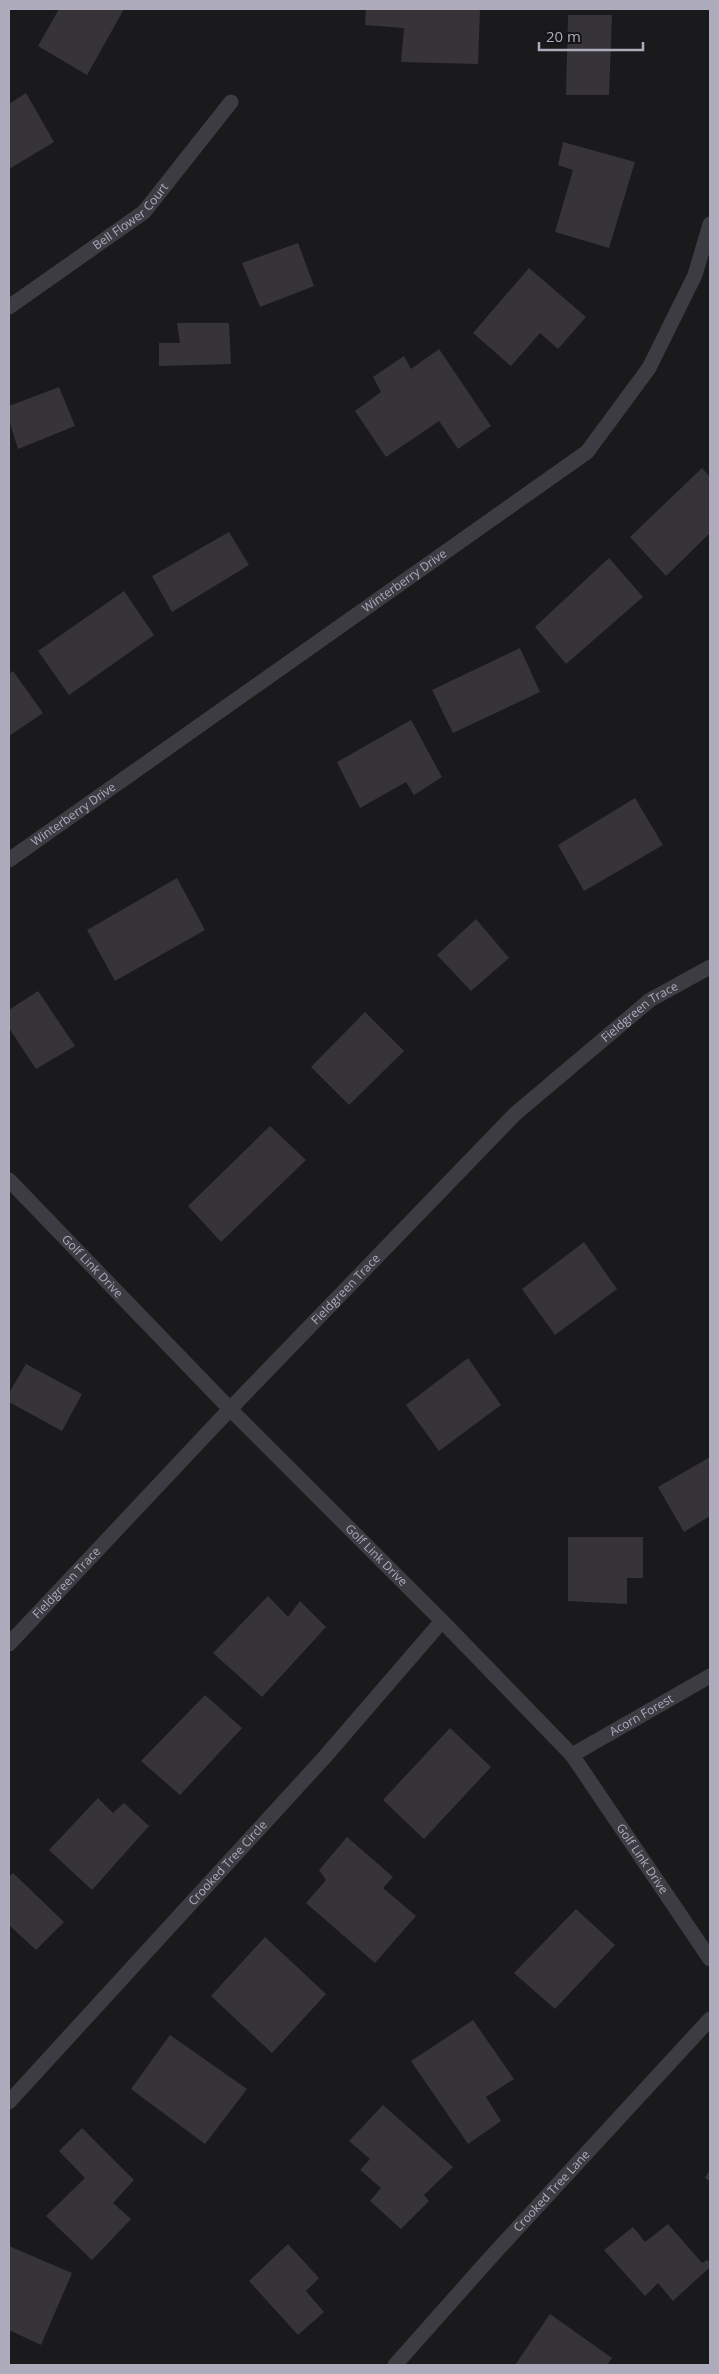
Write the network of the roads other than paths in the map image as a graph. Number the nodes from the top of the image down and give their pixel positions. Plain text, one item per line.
1 (231, 102) dead end
2 (710, 224) edge
3 (9, 307) edge
4 (9, 860) edge
5 (710, 966) edge
6 (9, 1180) edge
7 (230, 1409) junction
8 (442, 1621) junction
9 (9, 1644) edge
10 (710, 1676) edge
11 (572, 1755) junction
12 (710, 1959) edge
13 (710, 2019) edge
14 (9, 2102) edge
15 (395, 2365) edge

1 - 3 street, Bell Flower Court
2 - 4 street, Winterberry Drive
5 - 7 street, Fieldgreen Trace
6 - 7 street, Golf Link Drive
7 - 8 street, Golf Link Drive
7 - 9 street, Fieldgreen Trace
8 - 11 street, Golf Link Drive
8 - 14 street, Crooked Tree Circle
10 - 11 street, Acorn Forest
11 - 12 street, Golf Link Drive
13 - 15 street, Crooked Tree Lane

